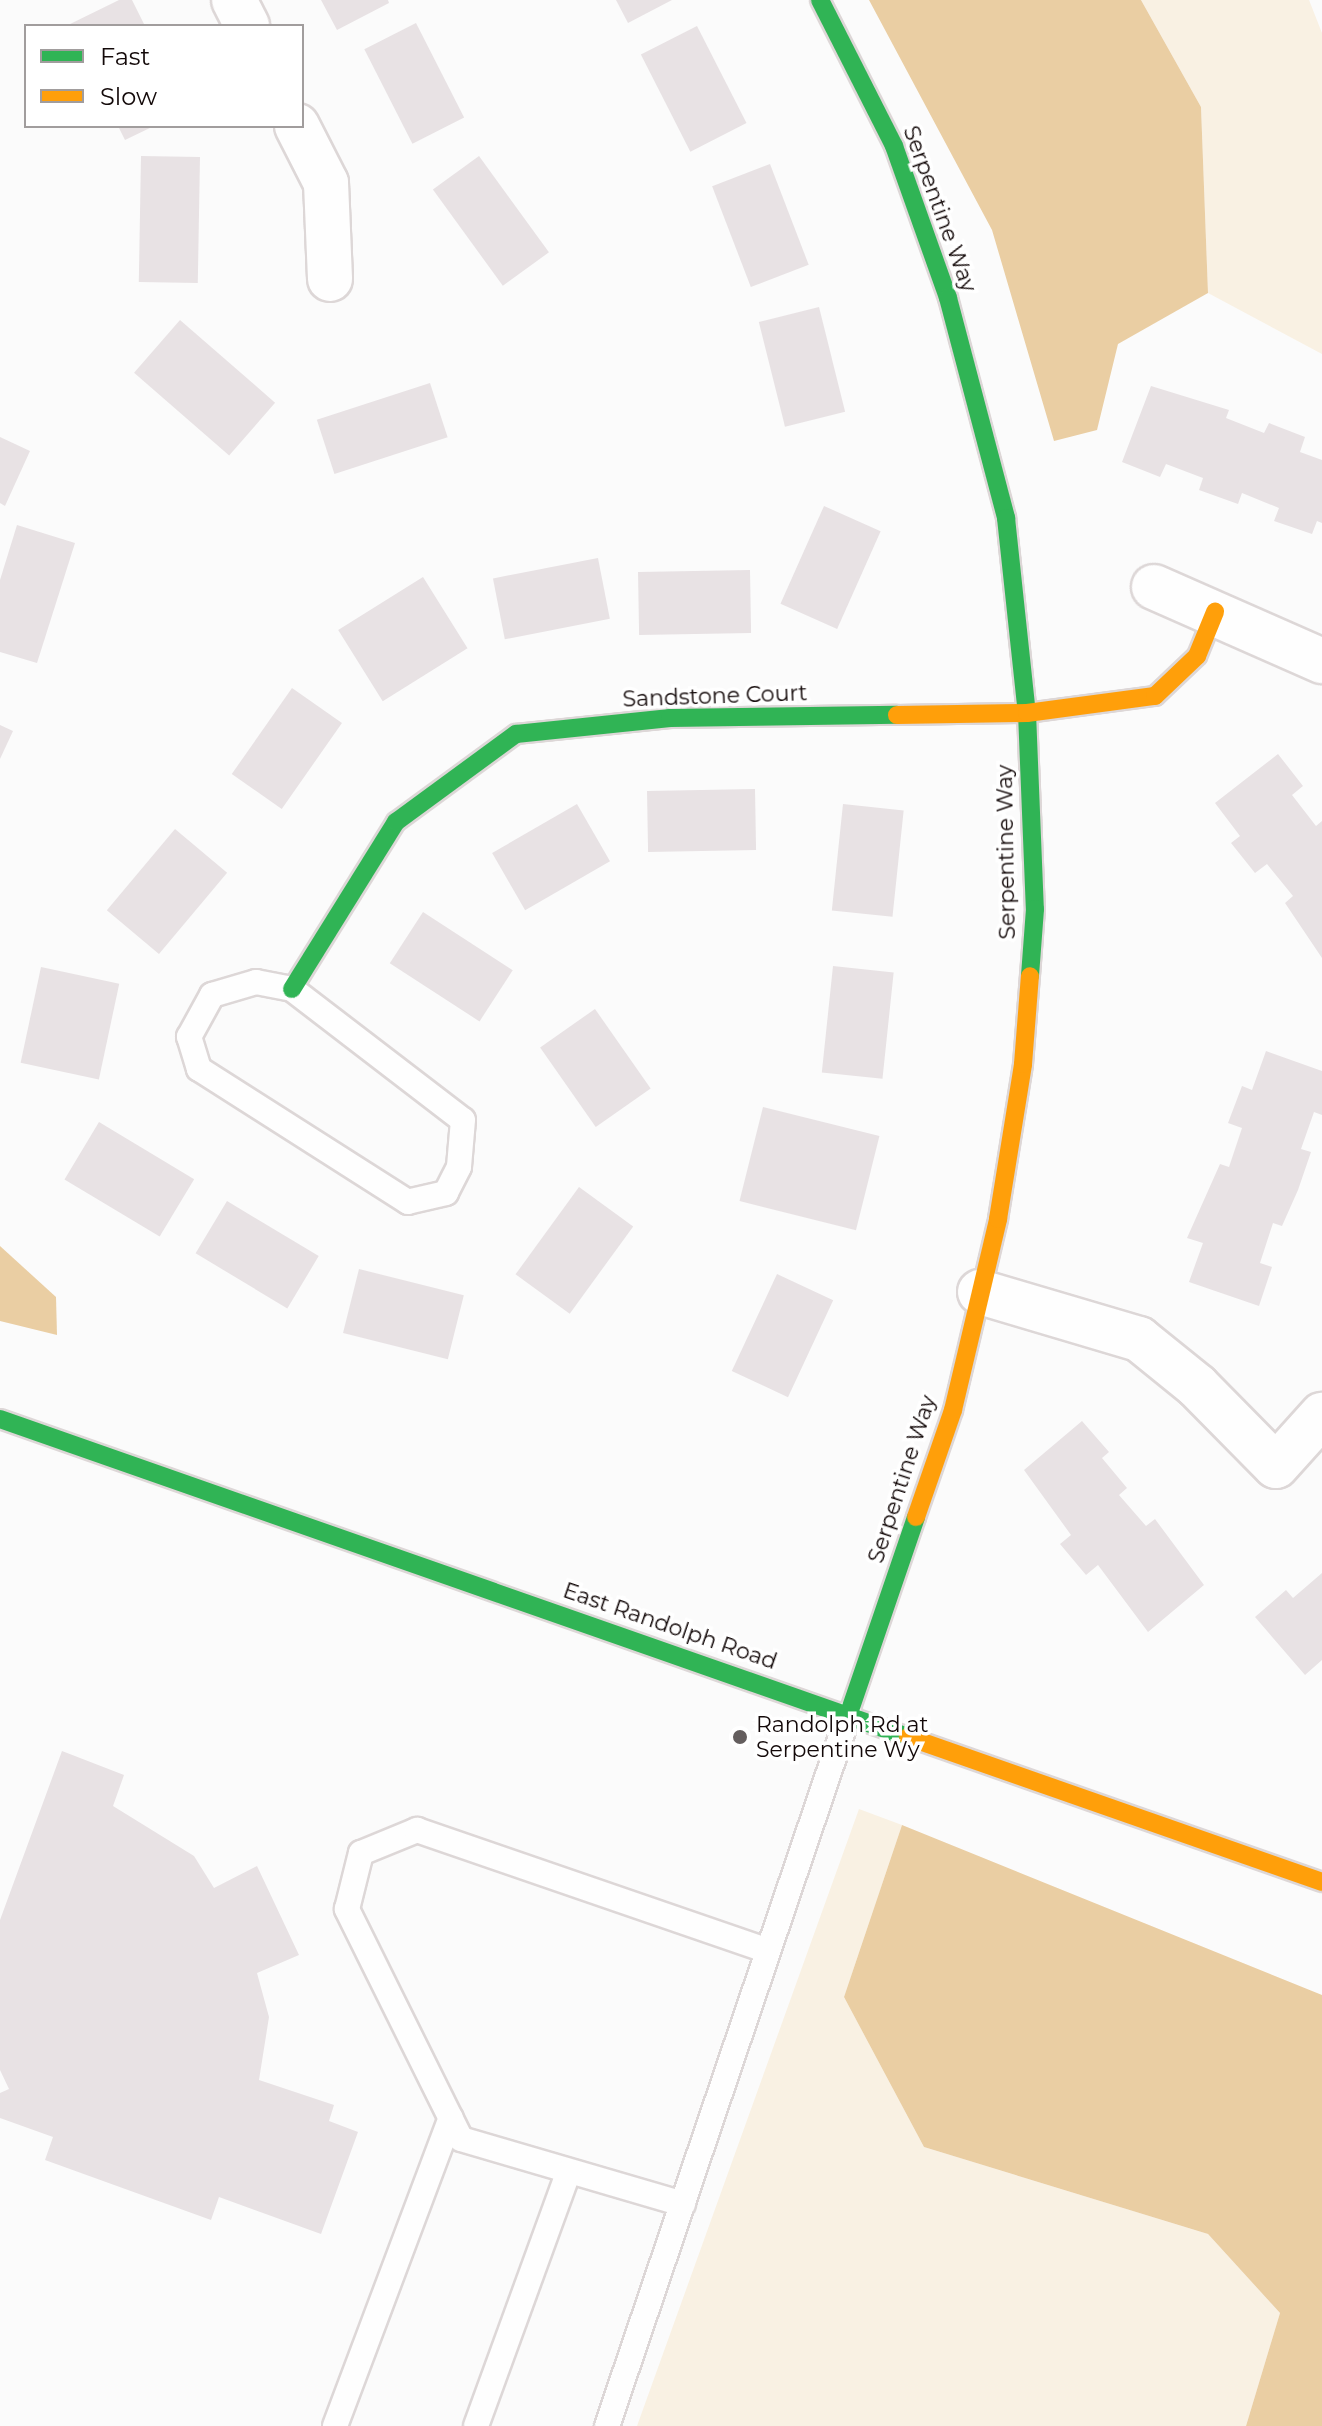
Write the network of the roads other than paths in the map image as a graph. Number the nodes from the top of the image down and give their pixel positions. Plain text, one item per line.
1 (234, 0) edge
2 (820, 0) edge
3 (246, 24) edge
4 (298, 128) edge
5 (330, 279) dead end
6 (1154, 587) dead end
7 (1215, 612) junction
8 (1322, 661) edge
9 (1027, 713) junction
10 (292, 989) junction
11 (980, 1292) junction
12 (1322, 1415) edge
13 (0, 1419) edge
14 (849, 1713) junction
15 (1322, 1882) edge
16 (768, 1951) junction
17 (451, 2118) junction
18 (569, 2171) junction
19 (683, 2204) junction
20 (335, 2426) edge
21 (476, 2426) edge
22 (607, 2426) edge

1 - 3 street
2 - 9 street, Serpentine Way
4 - 5 street
6 - 7 street
7 - 8 street
7 - 9 street, Sandstone Court
9 - 10 street, Sandstone Court
9 - 11 street, Serpentine Way
10 - 10 lane
11 - 12 street
11 - 14 street, Serpentine Way
13 - 14 street, East Randolph Road
14 - 15 street, East Randolph Road
14 - 16 lane
16 - 17 lane
16 - 19 lane
17 - 18 lane
17 - 20 lane
18 - 19 lane
18 - 21 lane
19 - 22 lane

